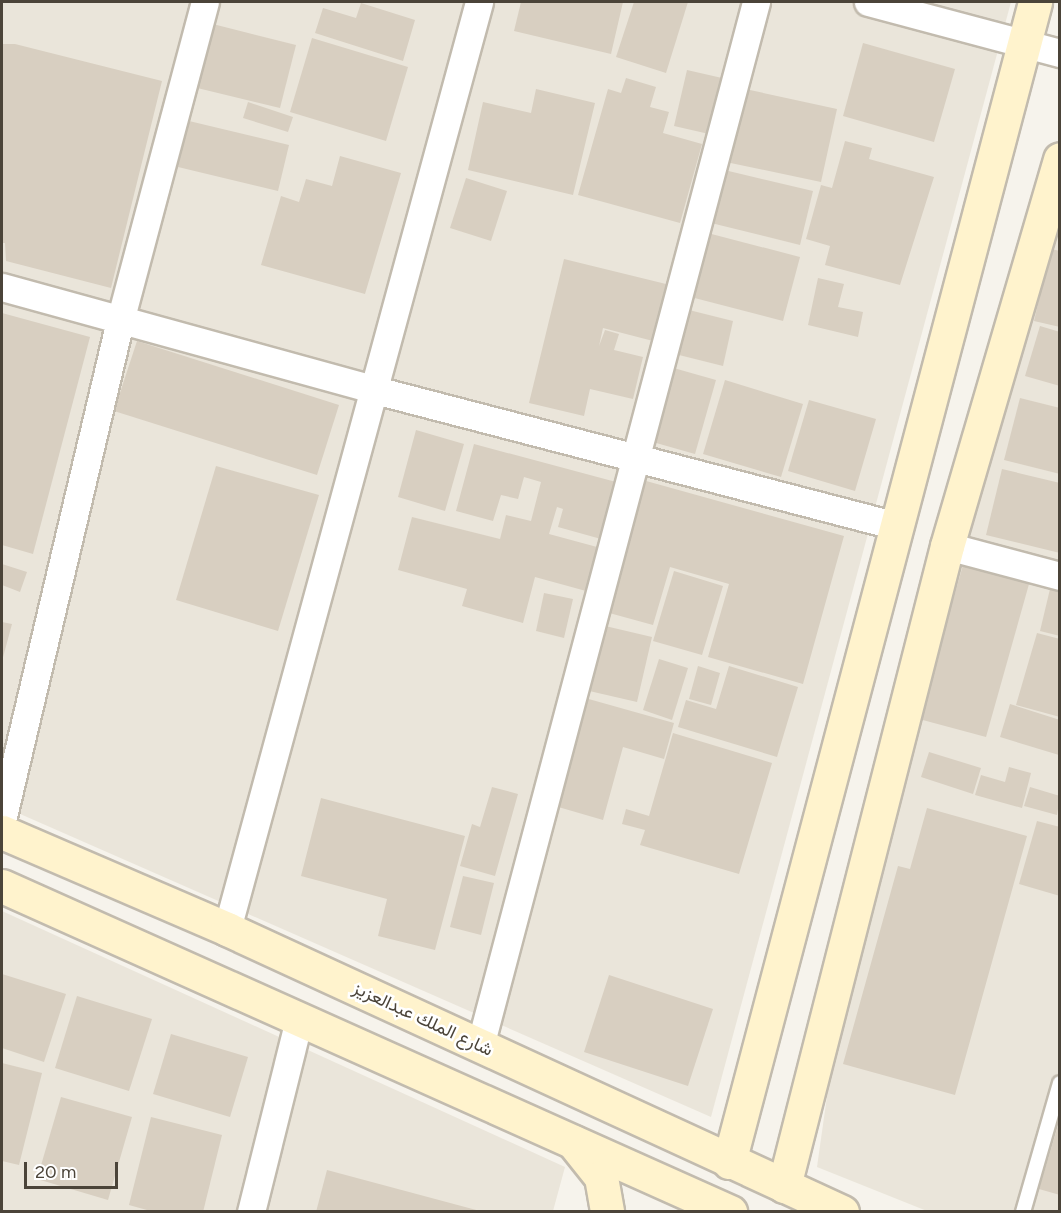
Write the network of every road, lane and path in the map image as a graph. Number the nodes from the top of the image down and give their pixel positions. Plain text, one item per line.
1 (205, 2) edge
2 (479, 2) edge
3 (756, 2) edge
4 (868, 2) edge
5 (1035, 2) edge
6 (1024, 43) junction
7 (1059, 53) edge
8 (1059, 159) edge
9 (2, 287) edge
10 (120, 321) junction
11 (375, 390) junction
12 (633, 459) junction
13 (897, 526) junction
14 (947, 546) junction
15 (1059, 576) edge
16 (2, 820) edge
17 (2, 832) edge
18 (2, 886) edge
19 (227, 929) junction
20 (299, 1019) junction
21 (480, 1046) junction
22 (1059, 1083) edge
23 (568, 1137) junction
24 (729, 1162) junction
25 (784, 1186) junction
26 (251, 1212) edge
27 (607, 1212) edge
28 (730, 1212) edge
29 (842, 1212) edge
30 (1023, 1212) edge

1 - 10 street
2 - 11 street
3 - 12 street
4 - 6 street
5 - 6 street
6 - 7 street
6 - 13 street
8 - 14 street
9 - 10 street
10 - 11 street
10 - 16 street
11 - 12 street
11 - 19 street
12 - 13 street
12 - 21 street
13 - 24 street
14 - 15 street
14 - 25 street
17 - 19 street, شارع الملك عبدالعزيز
18 - 20 street
19 - 21 street, شارع الملك عبدالعزيز
20 - 23 street
20 - 26 street
21 - 24 street, شارع الملك عبدالعزيز
22 - 30 lane
23 - 27 street
23 - 28 street
24 - 25 street, شارع الملك عبدالعزيز
25 - 29 street, شارع الملك عبدالعزيز

